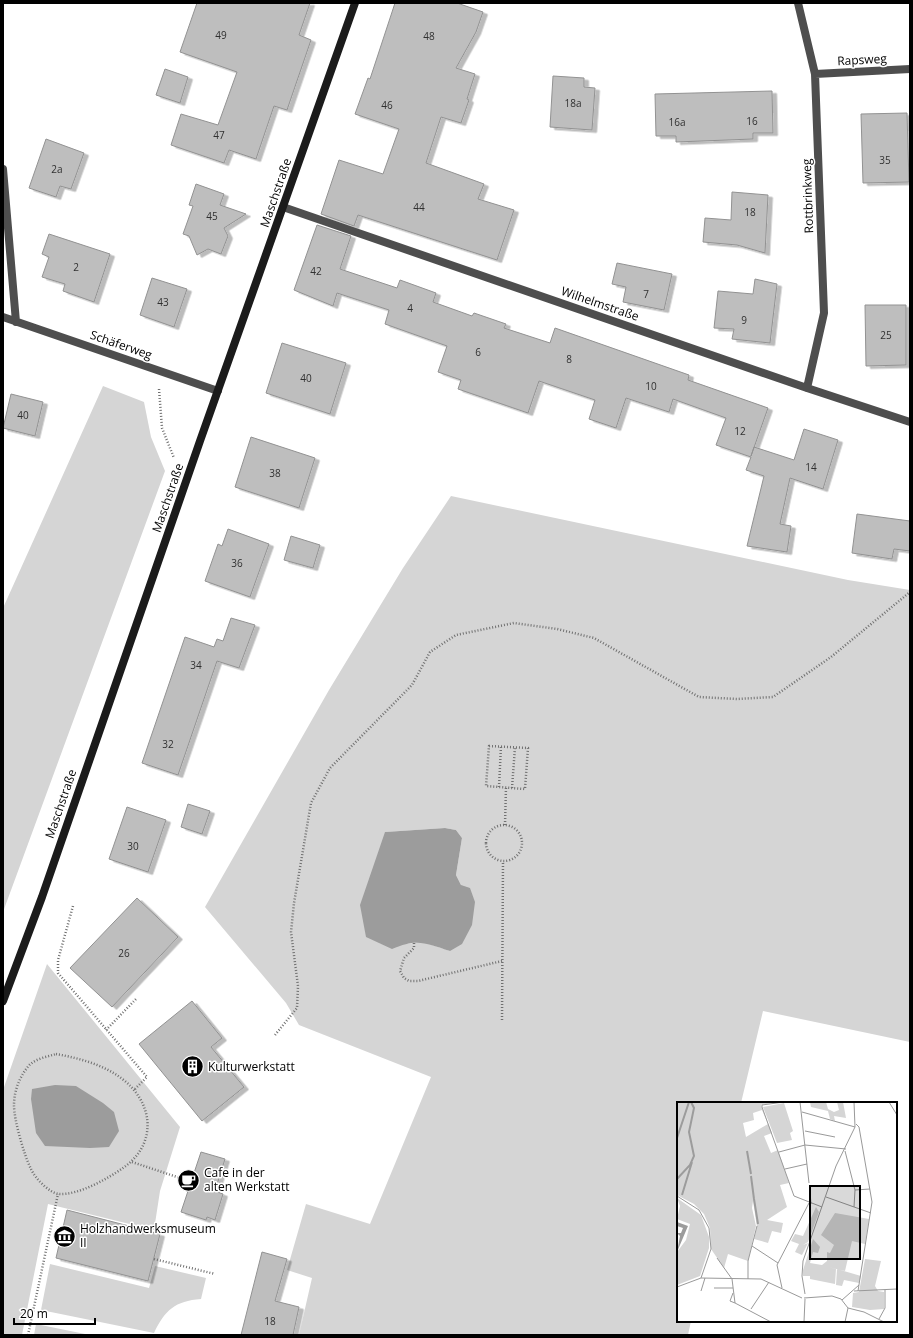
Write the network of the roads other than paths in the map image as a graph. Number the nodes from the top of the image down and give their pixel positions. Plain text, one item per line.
1 (356, 3) edge
2 (798, 3) edge
3 (910, 70) edge
4 (815, 74) junction
5 (3, 169) edge
6 (284, 207) junction
7 (3, 317) edge
8 (16, 322) junction
9 (807, 388) junction
10 (218, 391) junction
11 (910, 422) edge
12 (3, 1001) edge

1 - 6 street, Maschstraße
2 - 4 street, Rottbrinkweg
3 - 4 street, Rapsweg
4 - 9 street, Rottbrinkweg
5 - 8 street
6 - 9 street, Wilhelmstraße
6 - 10 street, Maschstraße
7 - 8 street, Schäferweg
8 - 10 street, Schäferweg
9 - 11 street, Wilhelmstraße
10 - 12 street, Maschstraße

